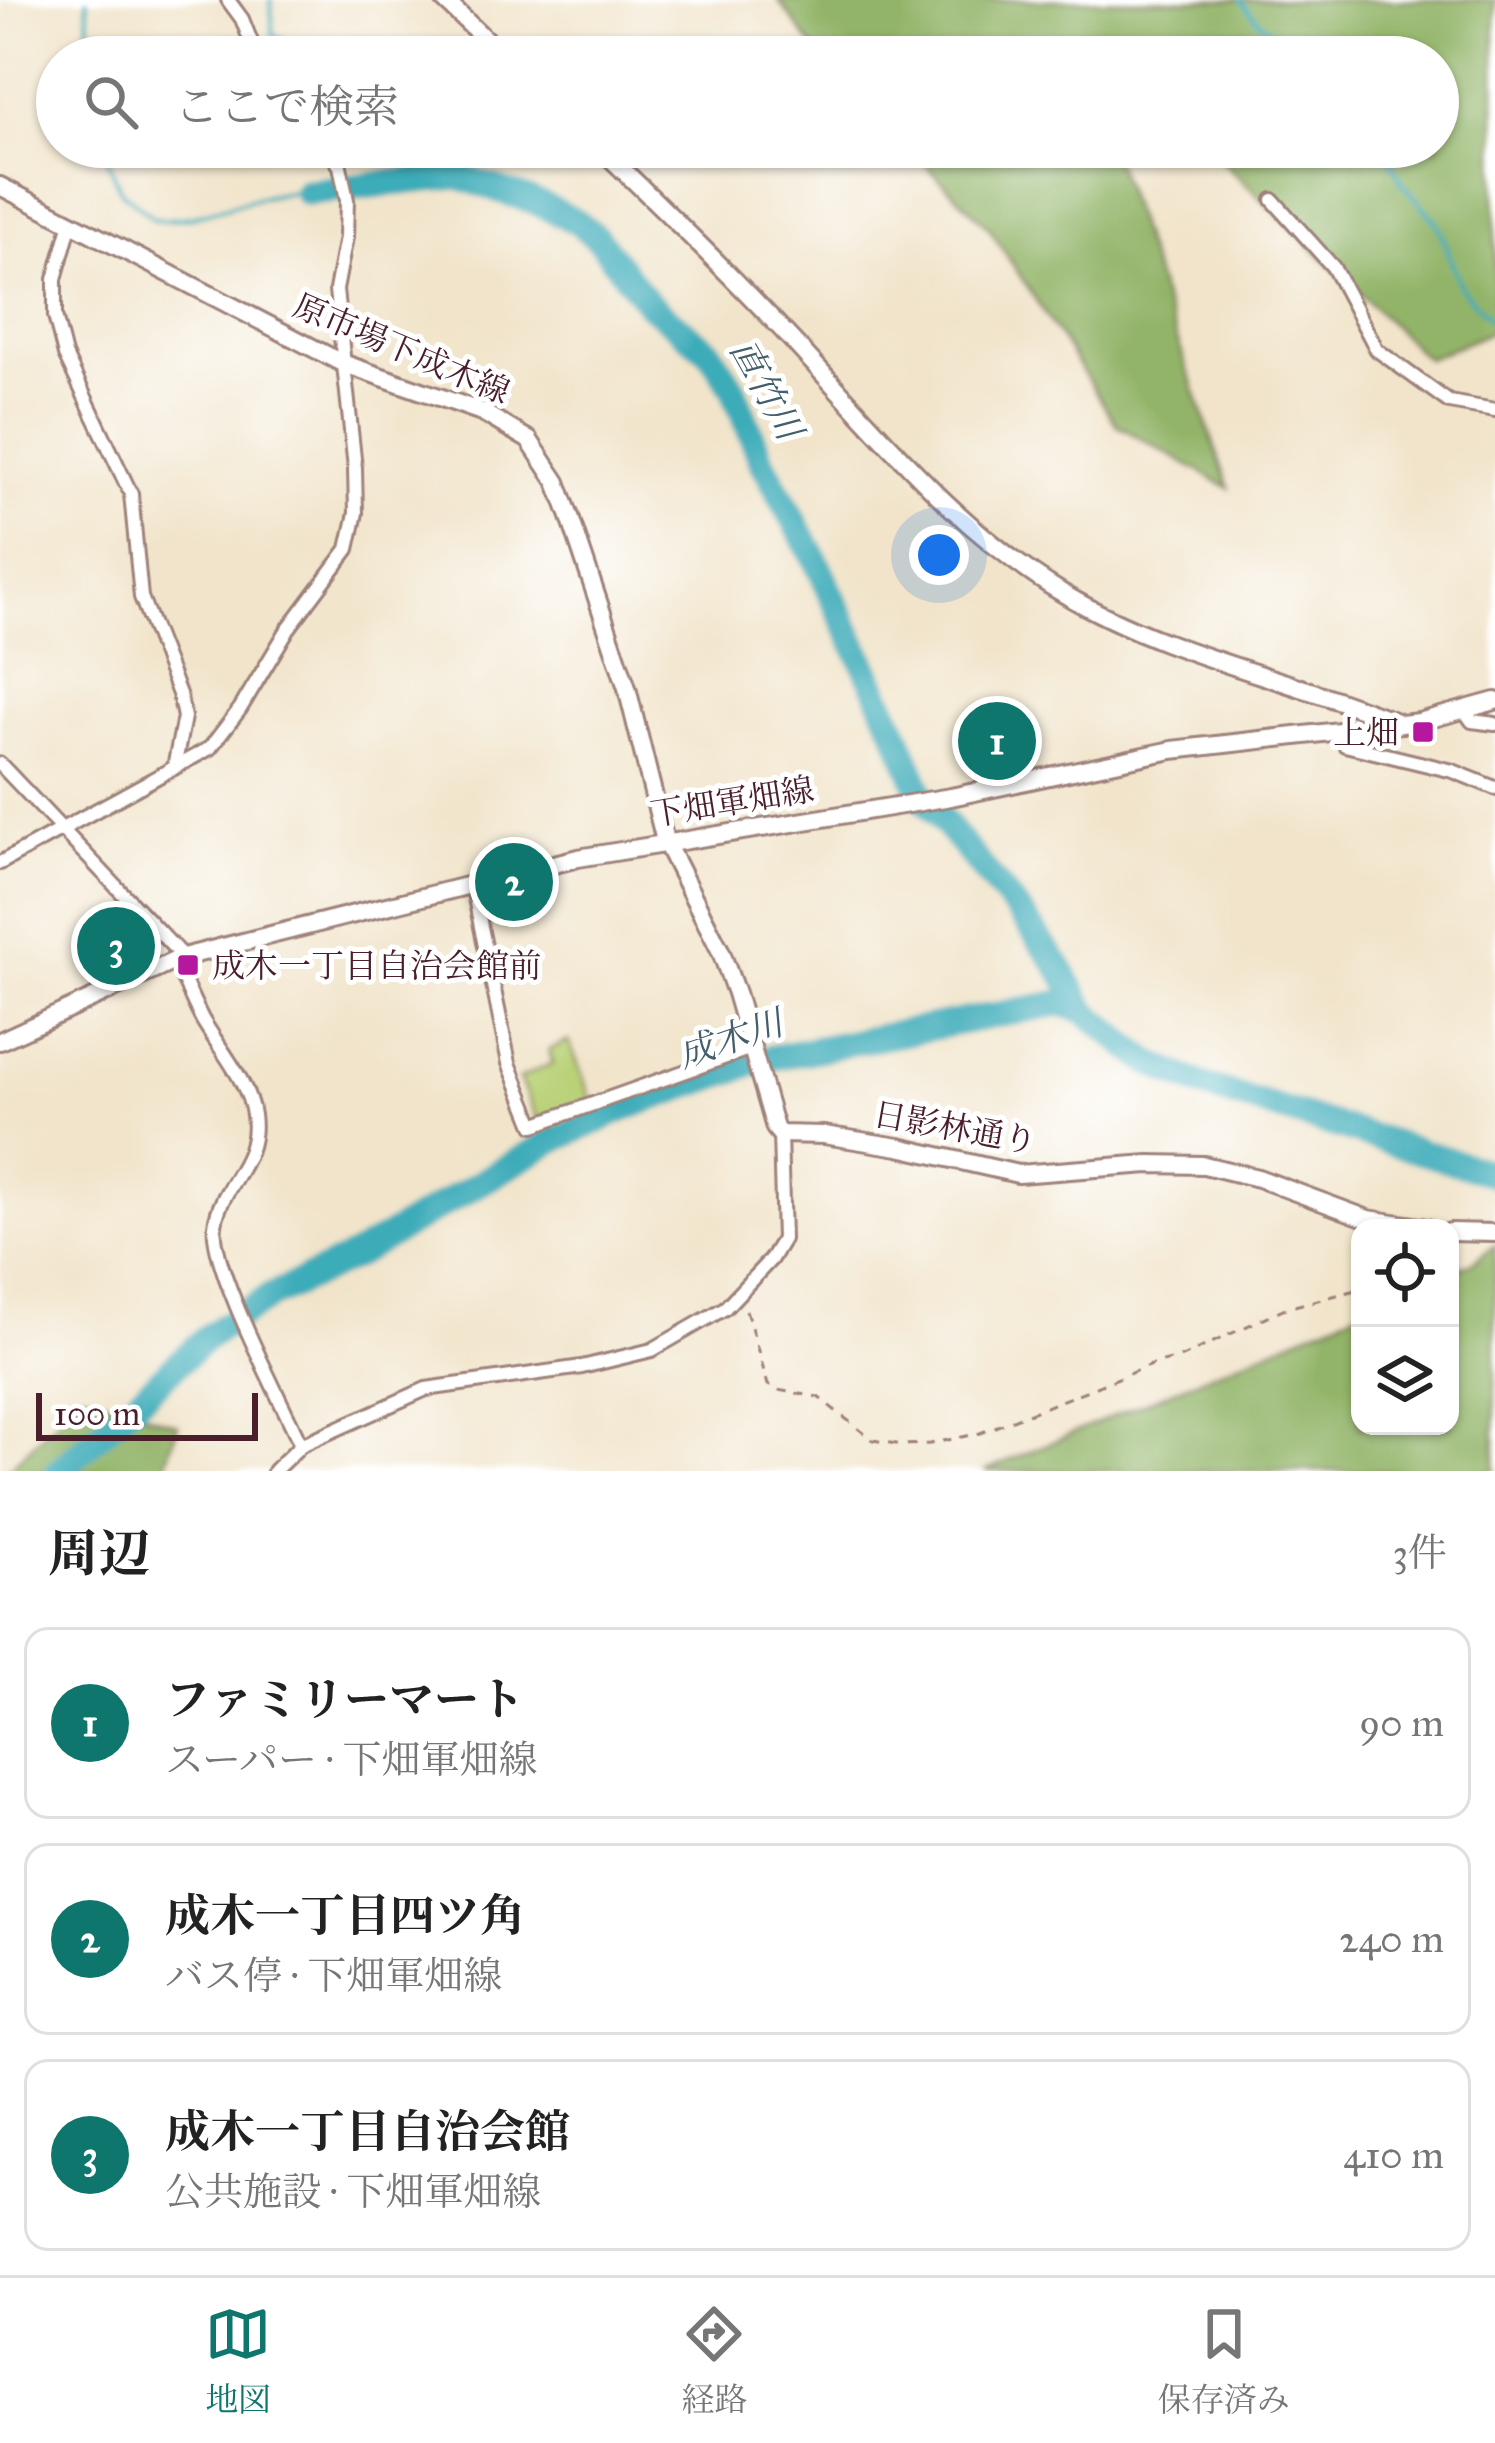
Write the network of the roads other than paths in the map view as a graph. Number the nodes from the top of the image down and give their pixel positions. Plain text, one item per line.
1 (228, 0) edge
2 (444, 0) edge
3 (249, 36) edge
4 (482, 36) edge
5 (339, 168) edge
6 (620, 168) edge
7 (0, 186) edge
8 (1273, 200) dead end
9 (71, 222) junction
10 (342, 363) junction
11 (1495, 410) edge
12 (1495, 701) edge
13 (1465, 711) junction
14 (1402, 724) junction
15 (1495, 724) edge
16 (1338, 730) junction
17 (0, 764) edge
18 (174, 768) junction
19 (1495, 788) edge
20 (60, 829) junction
21 (665, 841) junction
22 (0, 862) edge
23 (472, 883) junction
24 (179, 959) junction
25 (0, 1041) edge
26 (755, 1050) junction
27 (780, 1134) junction
28 (1377, 1219) edge
29 (1459, 1232) edge
30 (1495, 1233) edge
31 (301, 1445) junction
32 (274, 1471) edge

1 - 3 street
2 - 4 main road
5 - 10 street
6 - 14 main road
7 - 9 main road, 原市場下成木線
8 - 11 street
9 - 10 main road, 原市場下成木線
9 - 18 street
10 - 18 street
10 - 21 main road, 原市場下成木線
12 - 13 main road, 下畑軍畑線
13 - 14 main road, 下畑軍畑線
13 - 15 street
14 - 16 main road, 下畑軍畑線
16 - 19 street
16 - 21 main road, 下畑軍畑線
17 - 20 street
18 - 20 street
20 - 22 street
20 - 24 street
21 - 23 main road, 下畑軍畑線
21 - 26 main road
23 - 24 main road, 下畑軍畑線
23 - 26 street
24 - 25 main road, 下畑軍畑線
24 - 31 street
26 - 27 main road
27 - 28 main road, 日影林通り
27 - 31 street
29 - 30 main road
31 - 32 street

